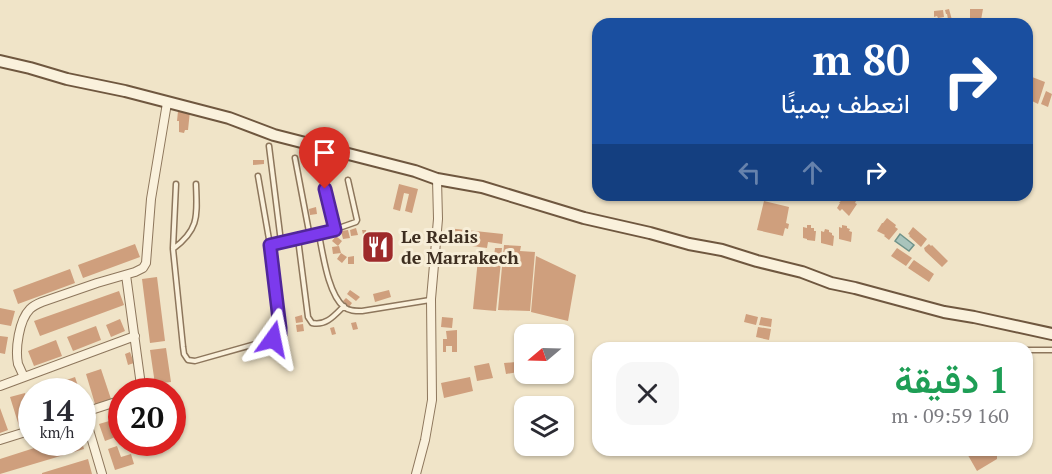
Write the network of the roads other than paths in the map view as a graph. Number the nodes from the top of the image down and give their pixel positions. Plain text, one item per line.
1 (0, 62) edge
2 (167, 103) junction
3 (268, 146) dead end
4 (295, 158) dead end
5 (320, 169) dead end
6 (258, 176) dead end
7 (437, 179) junction
8 (348, 180) dead end
9 (176, 184) dead end
10 (196, 184) dead end
11 (335, 230) junction
12 (319, 235) junction
13 (309, 237) junction
14 (298, 239) junction
15 (281, 242) junction
16 (270, 245) junction
17 (173, 249) junction
18 (126, 275) junction
19 (431, 299) junction
20 (344, 306) junction
21 (1052, 334) edge
22 (135, 336) junction
23 (1033, 350) edge
24 (1052, 350) edge
25 (24, 377) junction
26 (140, 378) edge
27 (0, 386) edge
28 (18, 434) edge
29 (0, 440) edge
30 (96, 455) edge
31 (102, 474) edge
32 (416, 474) edge

1 - 2 street
2 - 7 street
2 - 18 street
3 - 15 lane
4 - 13 lane
5 - 11 lane
6 - 16 lane
7 - 19 street
7 - 21 street
8 - 11 lane
9 - 17 lane
10 - 17 lane
11 - 12 lane
12 - 13 lane
12 - 20 lane
13 - 14 lane
14 - 15 lane
14 - 20 lane
15 - 16 lane
16 - 17 lane
18 - 22 street
18 - 25 street
19 - 20 lane
19 - 32 street
22 - 25 street
22 - 26 street
23 - 24 lane
25 - 27 street
28 - 29 street
30 - 31 street

